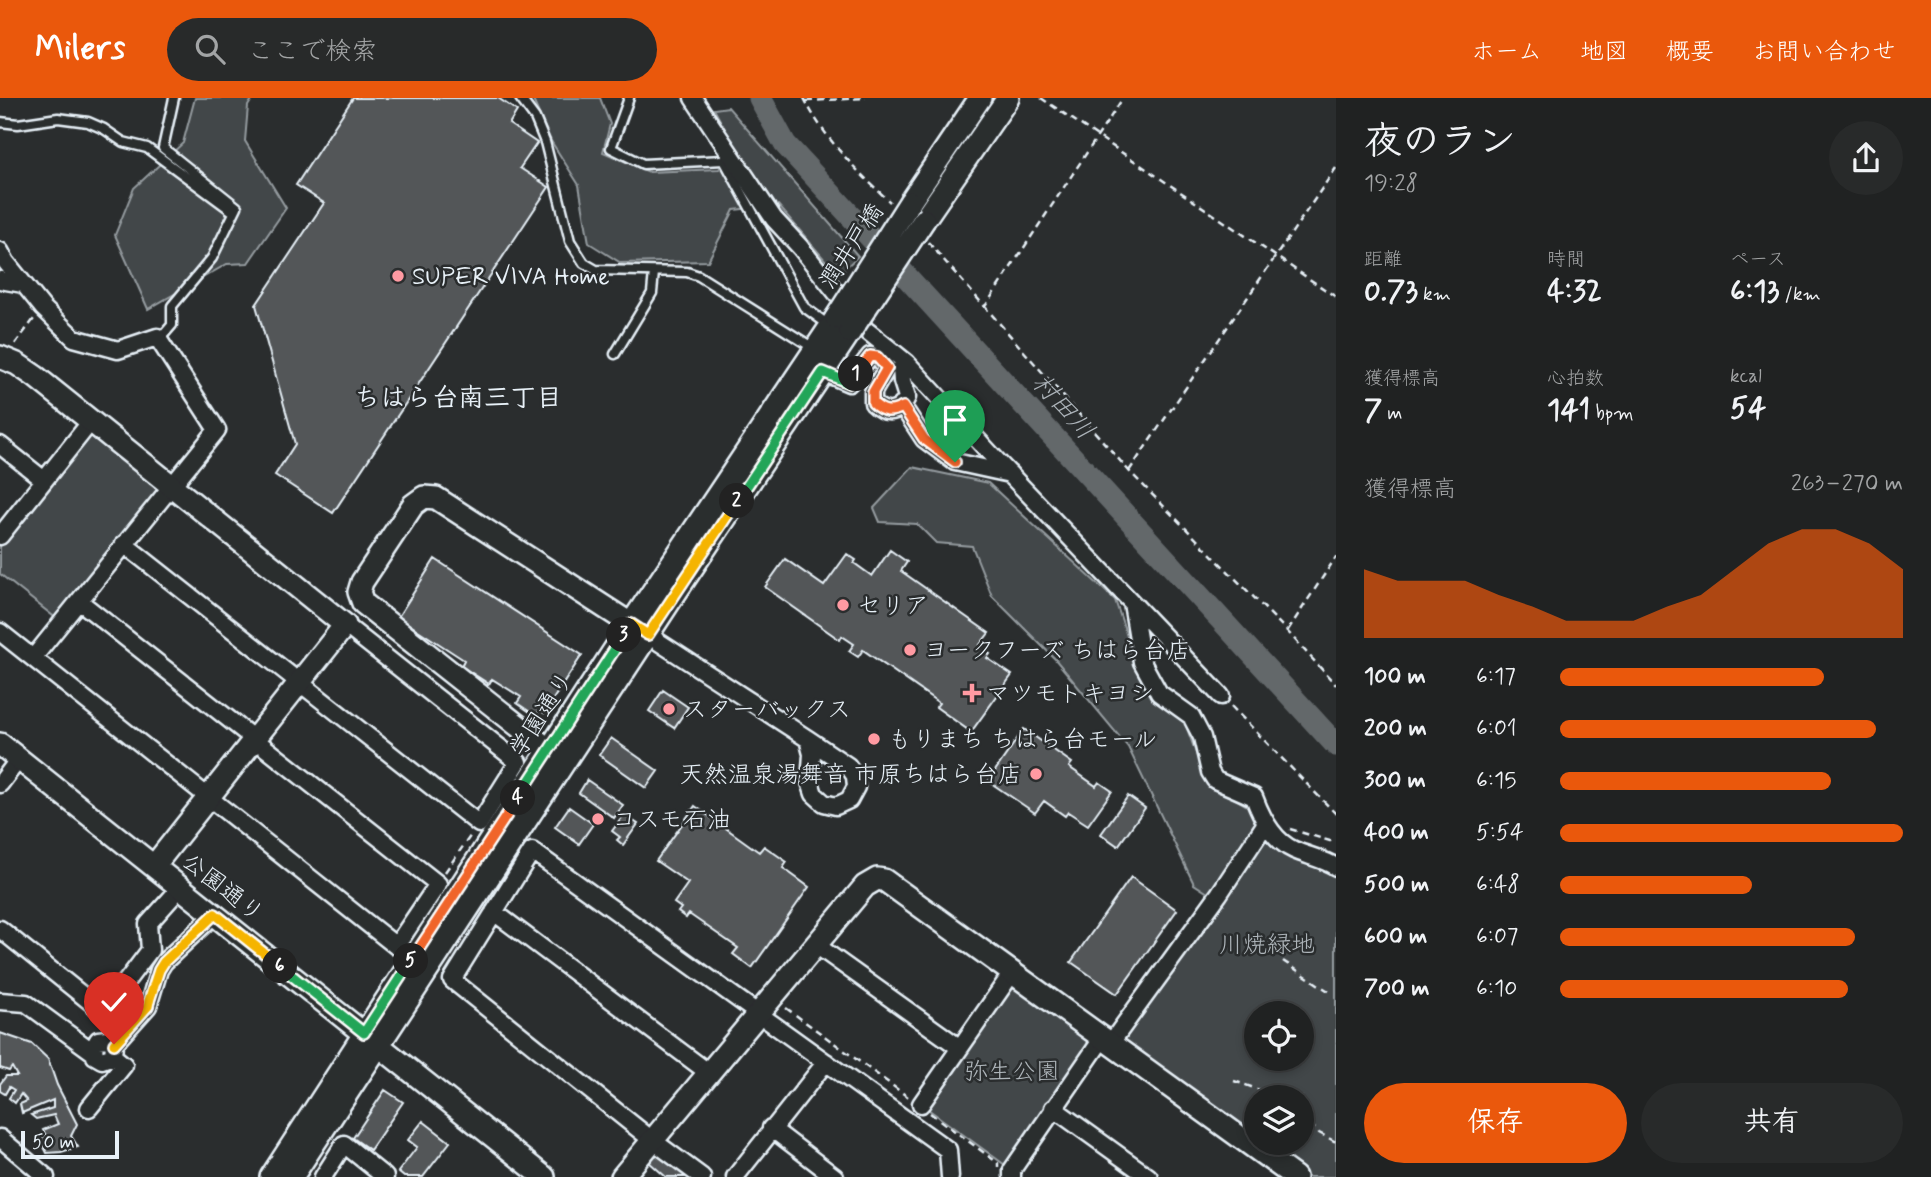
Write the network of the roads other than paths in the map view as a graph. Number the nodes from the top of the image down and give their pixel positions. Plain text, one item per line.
1 (174, 98) edge
2 (520, 98) edge
3 (629, 98) edge
4 (693, 98) edge
5 (980, 98) edge
6 (1008, 98) edge
7 (0, 122) edge
8 (231, 210) dead end
9 (0, 251) edge
10 (654, 272) junction
11 (0, 280) edge
12 (23, 284) junction
13 (839, 325) junction
14 (159, 340) junction
15 (815, 349) junction
16 (615, 354) dead end
17 (3, 358) edge
18 (907, 363) junction
19 (823, 372) junction
20 (903, 407) junction
21 (92, 420) junction
22 (0, 445) edge
23 (1010, 474) junction
24 (44, 480) junction
25 (171, 484) junction
26 (0, 536) edge
27 (124, 544) junction
28 (79, 601) junction
29 (1132, 603) junction
30 (345, 625) junction
31 (639, 630) junction
32 (0, 632) edge
33 (33, 658) junction
34 (299, 683) junction
35 (1221, 696) road end
36 (808, 739) dead end
37 (254, 740) junction
38 (0, 744) edge
39 (549, 750) junction
40 (19, 759) junction
41 (0, 784) edge
42 (209, 796) junction
43 (1266, 823) junction
44 (154, 866) junction
45 (1336, 867) edge
46 (181, 887) junction
47 (494, 912) junction
48 (215, 914) junction
49 (0, 929) edge
50 (816, 945) junction
51 (1012, 973) junction
52 (0, 1001) edge
53 (765, 1005) junction
54 (371, 1040) junction
55 (1106, 1042) junction
56 (960, 1048) junction
57 (113, 1050) junction
58 (826, 1062) junction
59 (709, 1073) junction
60 (918, 1104) road end
61 (89, 1108) dead end
62 (1053, 1108) junction
63 (771, 1128) junction
64 (0, 1138) edge
65 (652, 1140) junction
66 (1011, 1173) edge
67 (46, 1177) edge
68 (271, 1177) edge
69 (292, 1177) edge
70 (323, 1177) edge
71 (385, 1177) edge
72 (544, 1177) edge
73 (622, 1177) edge
74 (702, 1177) edge
75 (735, 1177) edge
76 (835, 1177) edge
77 (950, 1177) edge
78 (1149, 1177) edge
79 (1295, 1177) edge

1 - 14 lane
2 - 10 lane
3 - 13 lane
4 - 18 street
5 - 13 street, 潤井戸橋, bridge
6 - 13 street, 潤井戸橋, bridge
7 - 8 lane
9 - 12 street
10 - 15 lane
10 - 16 lane
11 - 12 street
12 - 14 street
13 - 15 street, 学園通り
13 - 19 street, 学園通り
14 - 25 street
15 - 31 street, 学園通り
17 - 21 street
18 - 20 street
18 - 23 street
19 - 20 street
19 - 31 street, 学園通り
20 - 23 street
21 - 24 street
21 - 25 street
22 - 24 street
23 - 29 street
24 - 26 street
25 - 27 street
25 - 30 street
27 - 28 street
27 - 34 street
28 - 33 street
28 - 37 street
29 - 35 street
29 - 43 street
30 - 34 street
30 - 34 street
31 - 36 street
31 - 39 street, 学園通り
31 - 39 street
31 - 54 street, 学園通り
32 - 33 street
33 - 42 street
34 - 37 street
37 - 42 street
37 - 42 street
38 - 40 street, 公園通り
39 - 54 street, 学園通り
40 - 41 street
40 - 44 street, 公園通り
42 - 44 street
43 - 45 street
43 - 55 street
44 - 46 street, 公園通り
46 - 48 street, 公園通り
46 - 49 street
47 - 53 street
47 - 59 street
47 - 65 street
48 - 54 street, 公園通り
48 - 57 street
50 - 51 street
50 - 53 street
50 - 56 street
51 - 55 street
51 - 56 street
52 - 57 street
53 - 58 street
53 - 59 street
54 - 68 street, 学園通り
54 - 69 street, 学園通り
54 - 72 street, 公園通り
55 - 62 street
55 - 79 street
56 - 60 street
57 - 61 street
58 - 63 street
58 - 77 street
59 - 65 street
62 - 66 street
62 - 78 street
63 - 75 street
63 - 76 street
64 - 67 street
65 - 73 street
65 - 74 street
70 - 71 street

